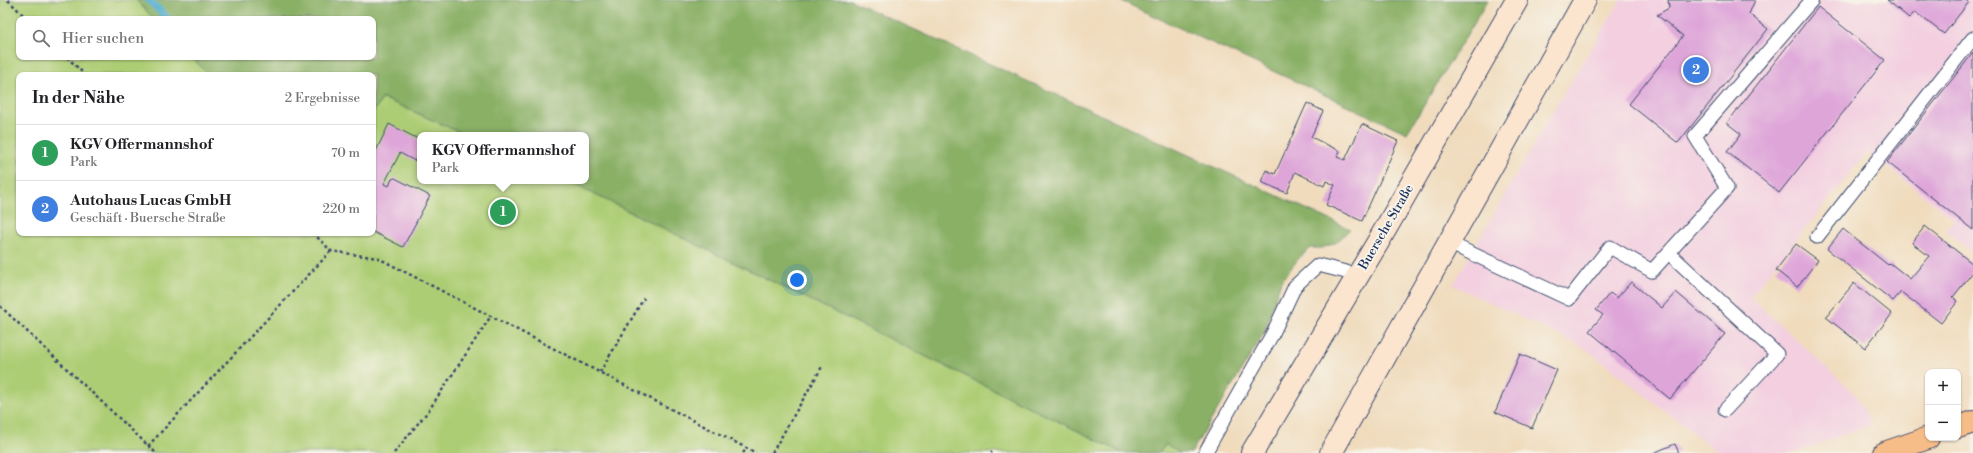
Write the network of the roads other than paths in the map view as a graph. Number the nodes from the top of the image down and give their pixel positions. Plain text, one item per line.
1 (1517, 0) edge
2 (1585, 0) edge
3 (1812, 0) edge
4 (1973, 38) edge
5 (1817, 237) dead end
6 (1449, 243) junction
7 (1669, 253) junction
8 (1358, 275) junction
9 (1725, 410) dead end
10 (1973, 422) edge
11 (1961, 426) edge
12 (1925, 439) edge
13 (1333, 452) edge
14 (1205, 453) edge
15 (1252, 453) edge
16 (1884, 453) edge

1 - 8 main road, Buersche Straße
2 - 6 main road
3 - 7 lane
4 - 5 lane
6 - 7 lane
6 - 13 main road
7 - 9 lane
8 - 14 lane
8 - 15 main road, Buersche Straße
10 - 11 main road
12 - 16 main road

